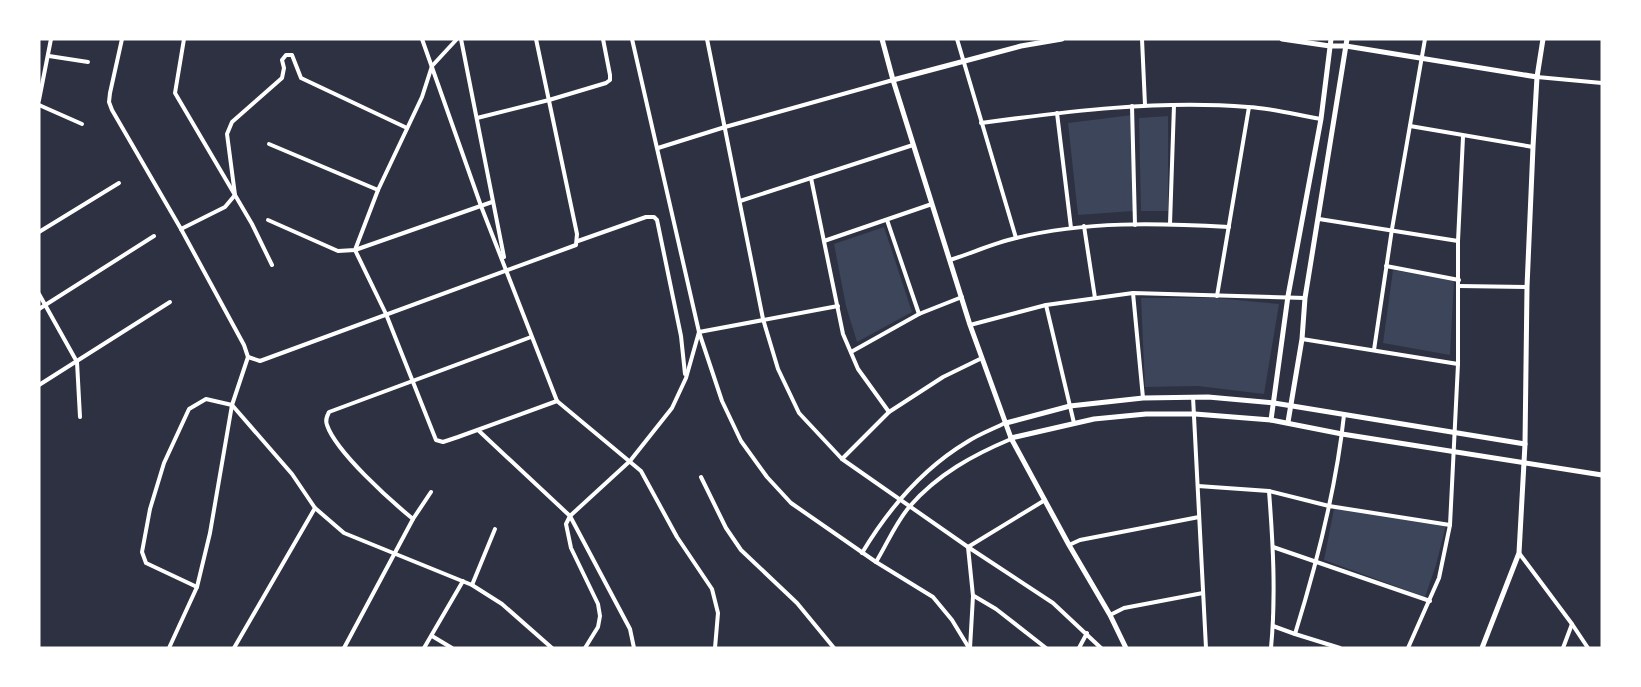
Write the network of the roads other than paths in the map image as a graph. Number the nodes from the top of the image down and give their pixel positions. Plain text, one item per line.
1 (51, 39) edge
2 (122, 39) edge
3 (184, 39) edge
4 (422, 39) edge
5 (459, 39) edge
6 (536, 39) edge
7 (603, 39) edge
8 (632, 39) edge
9 (707, 39) edge
10 (882, 39) edge
11 (957, 39) edge
12 (1062, 39) edge
13 (1142, 39) edge
14 (1282, 39) edge
15 (1331, 39) edge
16 (1347, 39) edge
17 (1425, 39) edge
18 (1543, 39) edge
19 (1330, 46) junction
20 (1346, 46) junction
21 (48, 56) junction
22 (962, 60) junction
23 (1421, 60) junction
24 (88, 62) dead end
25 (432, 66) junction
26 (1537, 77) junction
27 (893, 80) junction
28 (1602, 83) edge
29 (39, 100) edge
30 (549, 100) junction
31 (39, 105) edge
32 (1145, 105) junction
33 (1174, 105) junction
34 (1132, 106) junction
35 (1249, 106) junction
36 (1057, 113) junction
37 (477, 118) junction
38 (1321, 119) junction
39 (981, 123) junction
40 (82, 124) dead end
41 (1410, 126) junction
42 (724, 127) junction
43 (407, 128) junction
44 (1463, 136) junction
45 (269, 144) dead end
46 (914, 144) junction
47 (1533, 147) junction
48 (658, 148) junction
49 (811, 178) junction
50 (119, 183) dead end
51 (378, 190) junction
52 (235, 195) junction
53 (740, 201) junction
54 (492, 202) junction
55 (932, 204) junction
56 (481, 206) junction
57 (1319, 219) junction
58 (268, 220) dead end
59 (887, 220) junction
60 (1170, 224) junction
61 (1135, 225) junction
62 (1084, 226) junction
63 (1229, 227) junction
64 (1071, 228) junction
65 (182, 229) junction
66 (1392, 229) junction
67 (39, 232) edge
68 (154, 236) dead end
69 (1016, 238) junction
70 (578, 241) junction
71 (824, 241) junction
72 (1458, 241) junction
73 (355, 250) junction
74 (950, 260) junction
75 (272, 265) dead end
76 (1386, 266) junction
77 (507, 270) junction
78 (1458, 280) junction
79 (1460, 286) junction
80 (1527, 287) junction
81 (1133, 293) junction
82 (39, 294) edge
83 (1217, 296) junction
84 (1288, 296) junction
85 (962, 297) junction
86 (1095, 298) junction
87 (1305, 298) junction
88 (170, 302) dead end
89 (46, 305) junction
90 (1046, 305) junction
91 (837, 306) junction
92 (39, 309) edge
93 (386, 314) junction
94 (919, 314) junction
95 (763, 320) junction
96 (970, 325) junction
97 (699, 333) junction
98 (531, 337) junction
99 (1302, 339) junction
100 (1374, 350) junction
101 (851, 352) junction
102 (249, 357) junction
103 (982, 358) junction
104 (76, 362) junction
105 (1458, 364) junction
106 (686, 378) junction
107 (414, 381) junction
108 (39, 385) edge
109 (1193, 397) junction
110 (1143, 398) junction
111 (557, 401) junction
112 (1274, 403) junction
113 (232, 405) junction
114 (1070, 406) junction
115 (1291, 406) junction
116 (889, 412) junction
117 (1195, 414) junction
118 (1344, 415) junction
119 (80, 417) dead end
120 (1271, 420) junction
121 (1288, 422) junction
122 (1006, 423) junction
123 (1074, 423) junction
124 (478, 430) junction
125 (1342, 434) junction
126 (1455, 434) junction
127 (1011, 438) junction
128 (1525, 444) junction
129 (1455, 452) junction
130 (842, 459) junction
131 (630, 461) junction
132 (1524, 462) junction
133 (1602, 475) edge
134 (701, 477) dead end
135 (1198, 486) junction
136 (1269, 491) junction
137 (431, 492) dead end
138 (899, 499) junction
139 (1045, 500) junction
140 (1329, 506) junction
141 (909, 507) junction
142 (315, 508) junction
143 (570, 516) junction
144 (1199, 517) junction
145 (413, 519) junction
146 (1450, 525) junction
147 (495, 529) dead end
148 (1069, 545) junction
149 (968, 547) junction
150 (1273, 547) junction
151 (396, 553) junction
152 (862, 553) junction
153 (1519, 553) junction
154 (876, 562) junction
155 (1317, 562) junction
156 (464, 581) junction
157 (472, 585) junction
158 (197, 587) junction
159 (1203, 593) junction
160 (974, 596) junction
161 (1430, 601) junction
162 (1110, 615) junction
163 (1572, 624) junction
164 (1273, 626) junction
165 (1087, 633) junction
166 (1295, 634) junction
167 (432, 636) junction
168 (170, 646) edge
169 (175, 648) edge
170 (234, 648) edge
171 (344, 648) edge
172 (424, 648) edge
173 (452, 648) edge
174 (552, 648) edge
175 (585, 648) edge
176 (634, 648) edge
177 (715, 648) edge
178 (834, 648) edge
179 (970, 648) edge
180 (1046, 648) edge
181 (1079, 648) edge
182 (1101, 648) edge
183 (1126, 648) edge
184 (1206, 648) edge
185 (1271, 648) edge
186 (1340, 648) edge
187 (1408, 648) edge
188 (1482, 648) edge
189 (1563, 648) edge
190 (1588, 648) edge

1 - 21 street
2 - 65 street
3 - 52 street
4 - 25 street
5 - 25 street
5 - 37 street
6 - 30 street
7 - 30 street
8 - 48 street
9 - 42 street
10 - 27 street
11 - 22 street
12 - 22 street
13 - 32 street
14 - 19 street
15 - 19 street
16 - 20 street
17 - 23 street
18 - 26 street
19 - 20 street
19 - 38 street
20 - 23 street
20 - 57 street
21 - 24 street
21 - 29 street
22 - 27 street
22 - 39 street
23 - 26 street
23 - 41 street
25 - 43 street
25 - 56 street
26 - 28 street
26 - 47 street
27 - 42 street
27 - 46 street
30 - 37 street
30 - 70 street
31 - 40 street
32 - 33 street
32 - 34 street
33 - 35 street
33 - 60 street
34 - 36 street
34 - 61 street
35 - 38 street
35 - 63 street
36 - 39 street
36 - 64 street
37 - 54 street
38 - 84 street
39 - 69 street
41 - 44 street
41 - 66 street
42 - 48 street
42 - 53 street
43 - 51 street
43 - 52 street
44 - 47 street
44 - 72 street
45 - 51 street
46 - 49 street
46 - 55 street
47 - 80 street
48 - 97 street
49 - 53 street
49 - 71 street
50 - 67 street
51 - 73 street
52 - 65 street
52 - 75 street
53 - 95 street
54 - 56 street
54 - 77 street
55 - 59 street
55 - 74 street
56 - 73 street
56 - 77 street
57 - 66 street
57 - 87 street
58 - 73 street
59 - 71 street
59 - 94 street
60 - 61 street
60 - 63 street
61 - 62 street
62 - 64 street
62 - 86 street
63 - 83 street
64 - 69 street
65 - 102 street
66 - 72 street
66 - 76 street
68 - 89 street
69 - 74 street
70 - 77 street
70 - 106 street
71 - 91 street
72 - 78 street
73 - 93 street
74 - 85 street
76 - 78 street
76 - 100 street
77 - 93 street
77 - 98 street
78 - 79 street
79 - 80 street
79 - 105 street
80 - 128 street
81 - 83 street
81 - 86 street
81 - 110 street
82 - 89 street
83 - 84 street
84 - 87 street
84 - 112 street
85 - 94 street
85 - 96 street
86 - 90 street
87 - 99 street
88 - 104 street
89 - 92 street
89 - 104 street
90 - 96 street
90 - 114 street
91 - 95 street
91 - 101 street
93 - 102 street
93 - 107 street
94 - 101 street
95 - 97 street
95 - 130 street
96 - 103 street
97 - 106 street
97 - 152 street
98 - 107 street
98 - 111 street
99 - 100 street
99 - 115 street
100 - 105 street
101 - 116 street
102 - 113 street
103 - 116 street
103 - 122 street
104 - 108 street
104 - 119 street
105 - 126 street
106 - 131 street
107 - 124 street
107 - 145 street
109 - 110 street
109 - 112 street
109 - 117 street
110 - 114 street
111 - 124 street
111 - 131 street
112 - 115 street
112 - 120 street
113 - 142 street
113 - 158 street
113 - 158 street
114 - 122 street
114 - 123 street
115 - 118 street
115 - 121 street
116 - 130 street
117 - 120 street
117 - 123 street
117 - 135 street
118 - 125 street
118 - 126 street
120 - 121 street
121 - 125 street
122 - 127 street
122 - 138 street
123 - 127 street
124 - 143 street
125 - 129 street
125 - 140 street
126 - 128 street
126 - 129 street
127 - 139 street
127 - 141 street
128 - 132 street
129 - 132 street
129 - 146 street
130 - 138 street
131 - 143 street
131 - 177 street
132 - 133 street
132 - 153 street
134 - 178 street
135 - 136 street
135 - 144 street
136 - 140 street
136 - 150 street
137 - 145 street
138 - 141 street
138 - 152 street
139 - 148 street
139 - 149 street
140 - 146 street
140 - 155 street
141 - 149 street
141 - 154 street
142 - 151 street
142 - 170 street
143 - 175 street
143 - 176 street
144 - 148 street
144 - 159 street
145 - 151 street
146 - 161 street
147 - 157 street
148 - 162 street
149 - 160 street
149 - 165 street
150 - 155 street
150 - 164 street
151 - 156 street
151 - 171 street
152 - 154 street
153 - 163 street
153 - 188 street
154 - 179 street
155 - 161 street
155 - 166 street
156 - 157 street
156 - 167 street
157 - 174 street
158 - 168 street
159 - 162 street
159 - 184 street
160 - 179 street
160 - 180 street
161 - 187 street
162 - 183 street
163 - 189 street
163 - 190 street
164 - 166 street
164 - 185 street
165 - 181 street
165 - 182 street
166 - 186 street
167 - 172 street
167 - 173 street
168 - 169 street

